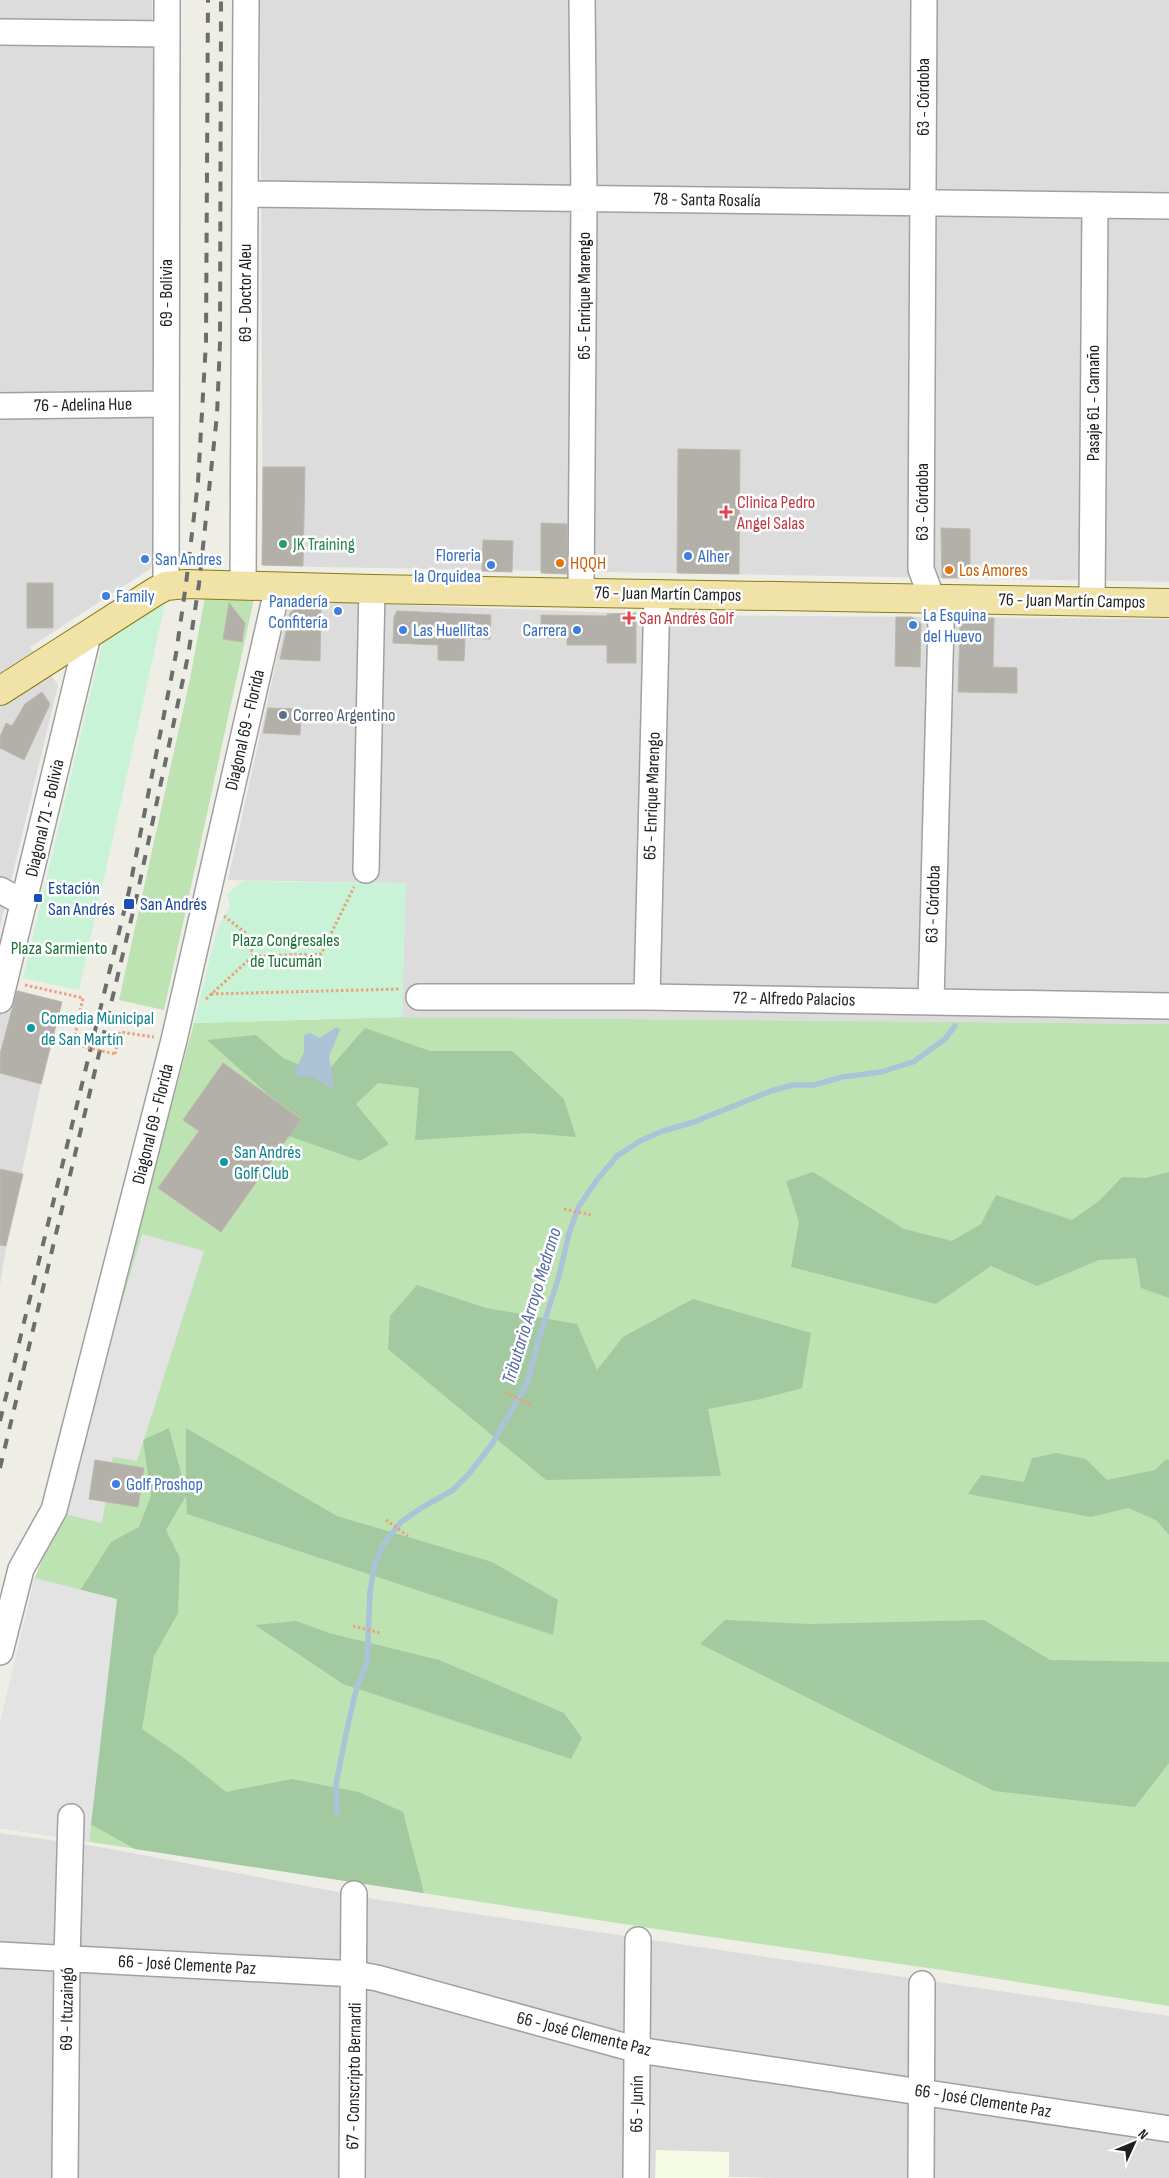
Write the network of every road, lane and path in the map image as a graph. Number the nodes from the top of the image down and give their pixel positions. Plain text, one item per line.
1 (167, 0) edge
2 (246, 0) edge
3 (582, 0) edge
4 (924, 0) edge
5 (0, 32) edge
6 (167, 34) junction
7 (246, 194) junction
8 (584, 199) junction
9 (923, 203) junction
10 (1095, 205) junction
11 (1169, 206) edge
12 (166, 404) junction
13 (0, 406) edge
14 (243, 585) junction
15 (166, 586) junction
16 (278, 586) junction
17 (372, 589) junction
18 (581, 593) junction
19 (658, 594) junction
20 (931, 599) junction
21 (1092, 602) junction
22 (1169, 603) edge
23 (88, 634) junction
24 (0, 691) edge
25 (366, 870) joint
26 (0, 890) edge
27 (24, 903) junction
28 (204, 908) junction
29 (254, 956) junction
30 (2, 990) edge
31 (419, 997) joint
32 (646, 997) junction
33 (931, 1001) junction
34 (1169, 1006) edge
35 (144, 1035) dead end
36 (564, 1209) dead end
37 (591, 1215) dead end
38 (506, 1392) dead end
39 (530, 1405) dead end
40 (386, 1520) dead end
41 (408, 1536) dead end
42 (354, 1626) dead end
43 (380, 1633) dead end
44 (0, 1652) edge
45 (71, 1828) dead end
46 (354, 1894) dead end
47 (638, 1940) dead end
48 (0, 1955) edge
49 (67, 1958) junction
50 (355, 1974) junction
51 (922, 1984) dead end
52 (638, 2050) junction
53 (922, 2091) junction
54 (1169, 2129) edge
55 (65, 2178) edge
56 (352, 2178) edge
57 (636, 2178) edge
58 (921, 2178) edge

1 - 6 street, 69 - Bolivia
2 - 7 street, 69 - Doctor Aleu
3 - 8 street, 65 - Enrique Marengo
4 - 9 street, 63 - Córdoba
5 - 6 street
6 - 12 street, 69 - Bolivia
7 - 8 street, 78 - Santa Rosalía
7 - 14 street, 69 - Doctor Aleu
8 - 9 street, 78 - Santa Rosalía
8 - 18 street, 65 - Enrique Marengo
9 - 10 street, 78 - Santa Rosalía
9 - 20 street, 63 - Córdoba
10 - 11 street, 78 - Santa Rosalía
10 - 21 street, Pasaje 61 - Camaño
12 - 13 street, 76 - Adelina Hue
12 - 15 street, 69 - Bolivia
14 - 15 main road, 76 - Juan Martín Campos
14 - 16 main road, 76 - Juan Martín Campos
15 - 23 main road
16 - 17 main road, 76 - Juan Martín Campos
16 - 28 street, Diagonal 69 - Florida
17 - 18 main road, 76 - Juan Martín Campos
17 - 25 street
18 - 19 main road, 76 - Juan Martín Campos
19 - 20 main road, 76 - Juan Martín Campos
19 - 32 street, 65 - Enrique Marengo
20 - 21 main road, 76 - Juan Martín Campos
20 - 33 street, 63 - Córdoba
21 - 22 main road, 76 - Juan Martín Campos
23 - 24 main road
23 - 27 street, Diagonal 71 - Bolivia
25 - 29 path
26 - 27 street
27 - 30 street, Diagonal 71 - Bolivia
28 - 29 path
28 - 44 street, Diagonal 69 - Florida
29 - 31 path
30 - 35 path, bridge
31 - 32 street, 72 - Alfredo Palacios
32 - 33 street, 72 - Alfredo Palacios
33 - 34 street, 72 - Alfredo Palacios
36 - 37 path
38 - 39 path
40 - 41 path
42 - 43 path
45 - 49 street, 69 - Ituzaingó
46 - 50 street, 67 - Conscripto Bernardi
47 - 52 street, 65 - Junín
48 - 49 street, 66 - José Clemente Paz
49 - 50 street, 66 - José Clemente Paz
49 - 55 street, 69 - Ituzaingó
50 - 52 street, 66 - José Clemente Paz
50 - 56 street, 67 - Conscripto Bernardi
51 - 53 street
52 - 53 street, 66 - José Clemente Paz
52 - 57 street, 65 - Junín
53 - 54 street, 66 - José Clemente Paz
53 - 58 street

